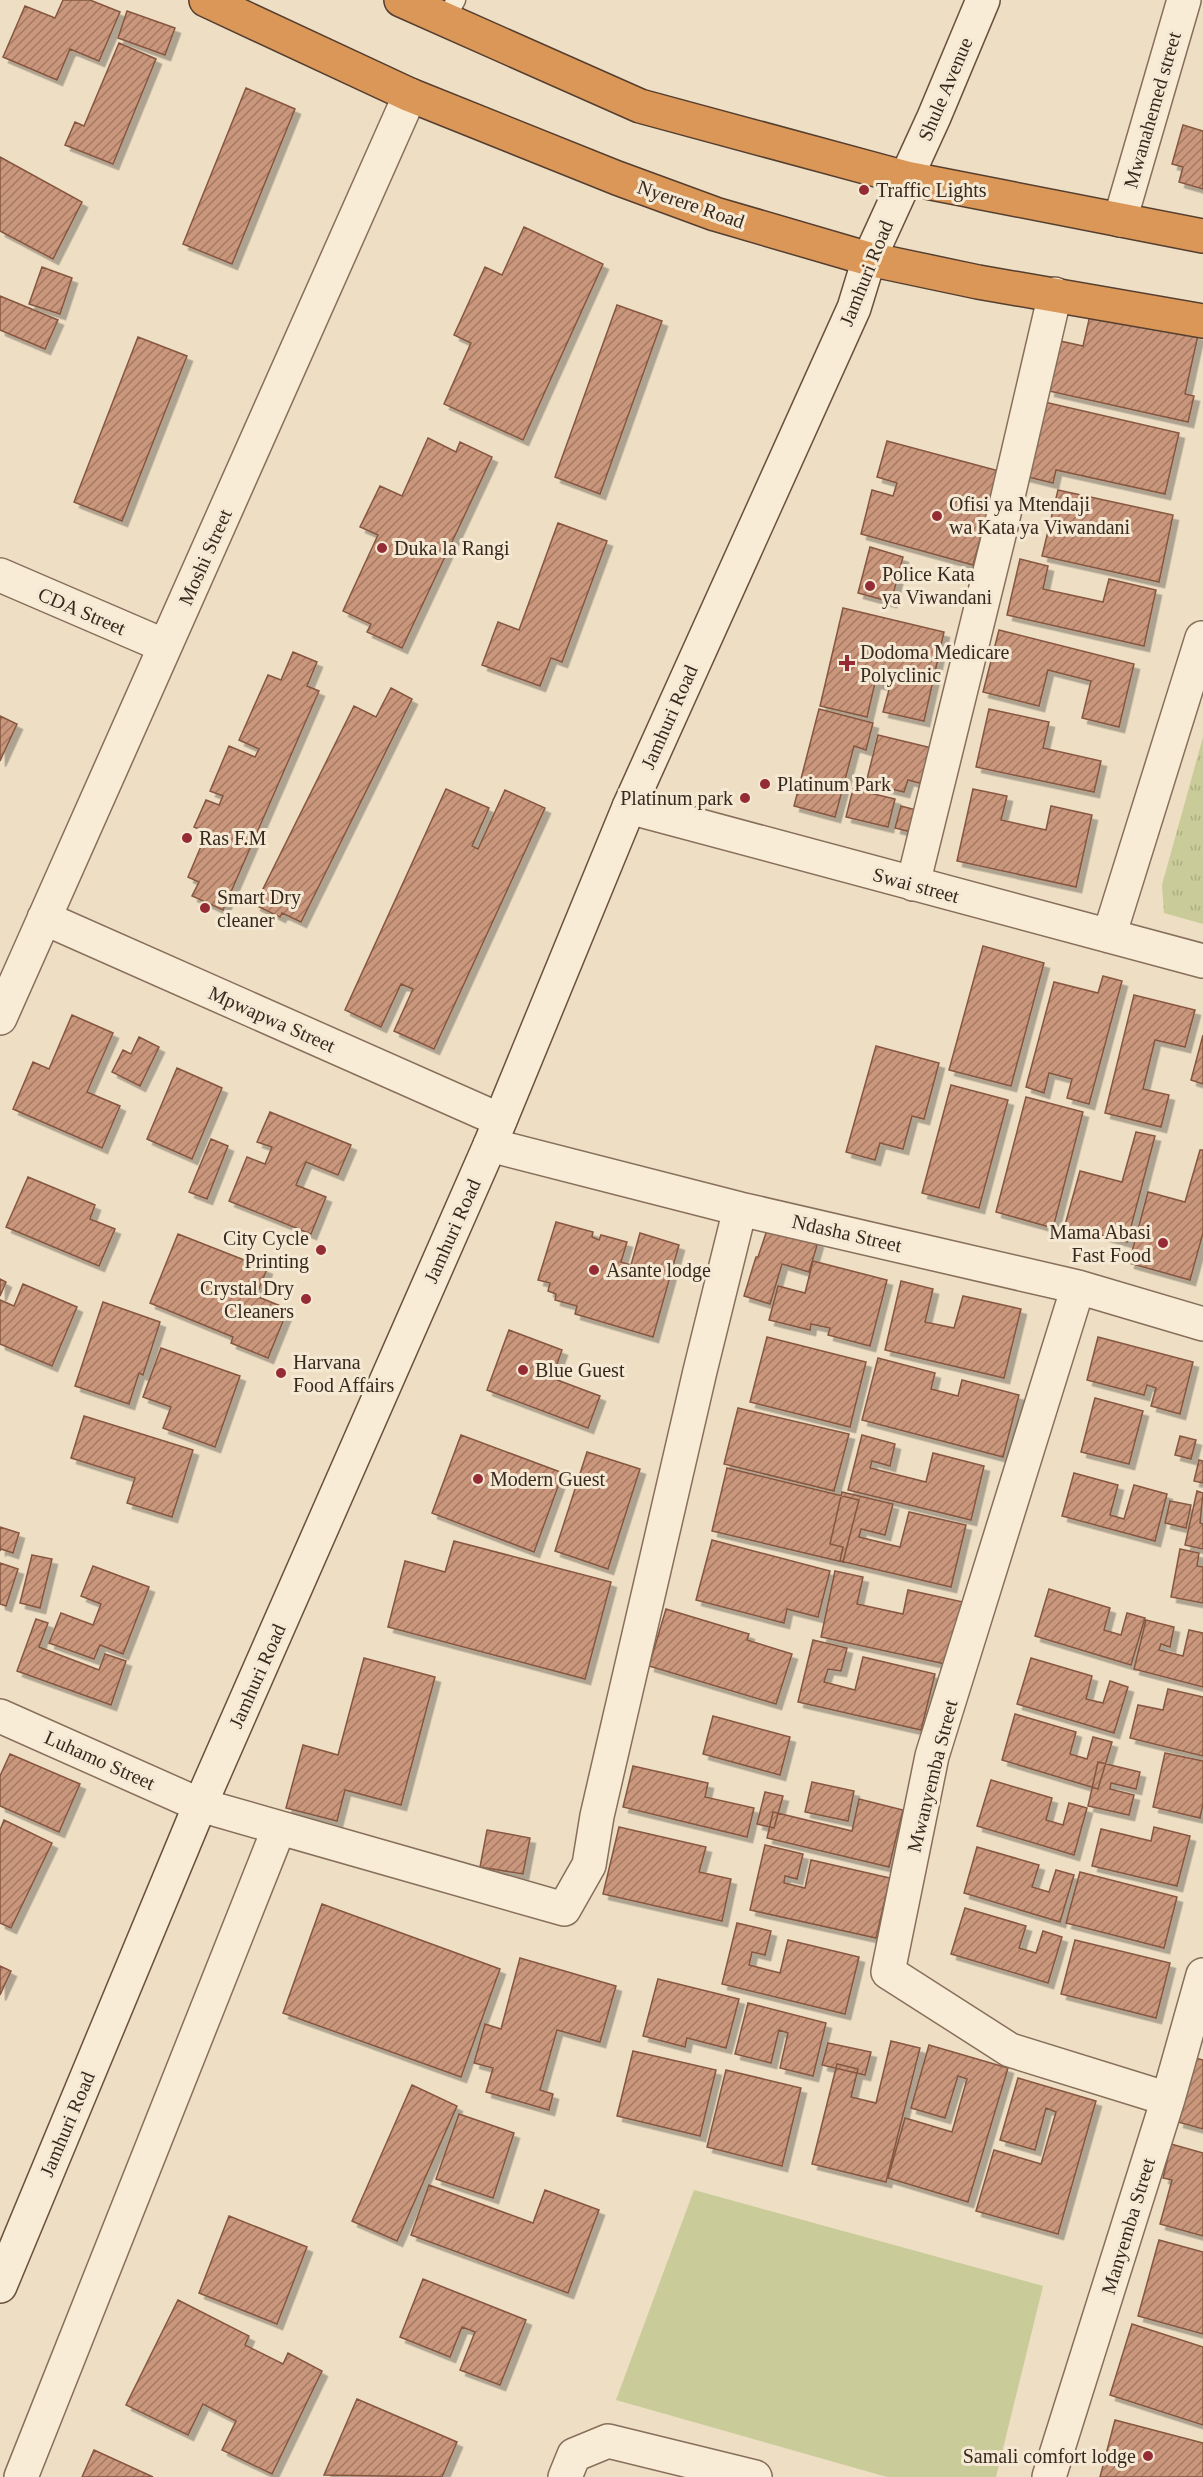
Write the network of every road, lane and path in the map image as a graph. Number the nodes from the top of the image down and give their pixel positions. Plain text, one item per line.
1 (206, 0) edge
2 (401, 0) edge
3 (983, 0) edge
4 (1184, 0) edge
5 (451, 10) edge
6 (410, 95) junction
7 (906, 178) junction
8 (1120, 220) junction
9 (1203, 236) edge
10 (869, 259) junction
11 (1055, 294) junction
12 (1203, 321) edge
13 (0, 575) edge
14 (1203, 636) edge
15 (165, 646) junction
16 (628, 807) junction
17 (913, 884) junction
18 (44, 918) junction
19 (1109, 936) junction
20 (1203, 961) edge
21 (0, 1018) edge
22 (495, 1132) junction
23 (740, 1209) junction
24 (1078, 1287) junction
25 (1203, 1323) edge
26 (0, 1716) edge
27 (200, 1805) junction
28 (279, 1828) junction
29 (1203, 1975) edge
30 (1168, 2099) junction
31 (0, 2286) edge
32 (21, 2477) edge
33 (565, 2477) edge
34 (755, 2477) edge
35 (1049, 2477) edge

1 - 6 highway, Nyerere Road
2 - 5 highway
3 - 7 street, Shule Avenue
4 - 8 street, Mwanahemed street
5 - 7 highway
6 - 10 highway, Nyerere Road
6 - 15 street, Moshi Street
7 - 8 highway
7 - 10 street, Jamhuri Road
8 - 9 highway
10 - 11 highway, Nyerere Road
10 - 16 street, Jamhuri Road
11 - 12 highway, Nyerere Road
11 - 17 street
13 - 15 street, CDA Street
14 - 19 street
15 - 18 street, Moshi Street
16 - 17 street, Swai street
16 - 22 street, Jamhuri Road
17 - 19 street, Swai street
18 - 21 street, Moshi Street
18 - 22 street, Mpwapwa Street
19 - 20 street, Swai street
22 - 23 street, Ndasha Street
22 - 27 street, Jamhuri Road
23 - 24 street, Ndasha Street
23 - 28 street, Luhamo Street
24 - 25 street, Ndasha Street
24 - 30 street, Mwanyemba Street
26 - 27 street, Luhamo Street
27 - 28 street, Luhamo Street
27 - 31 street, Jamhuri Road
28 - 32 street
29 - 30 street, Manyemba Street
30 - 35 street, Manyemba Street
33 - 34 street

